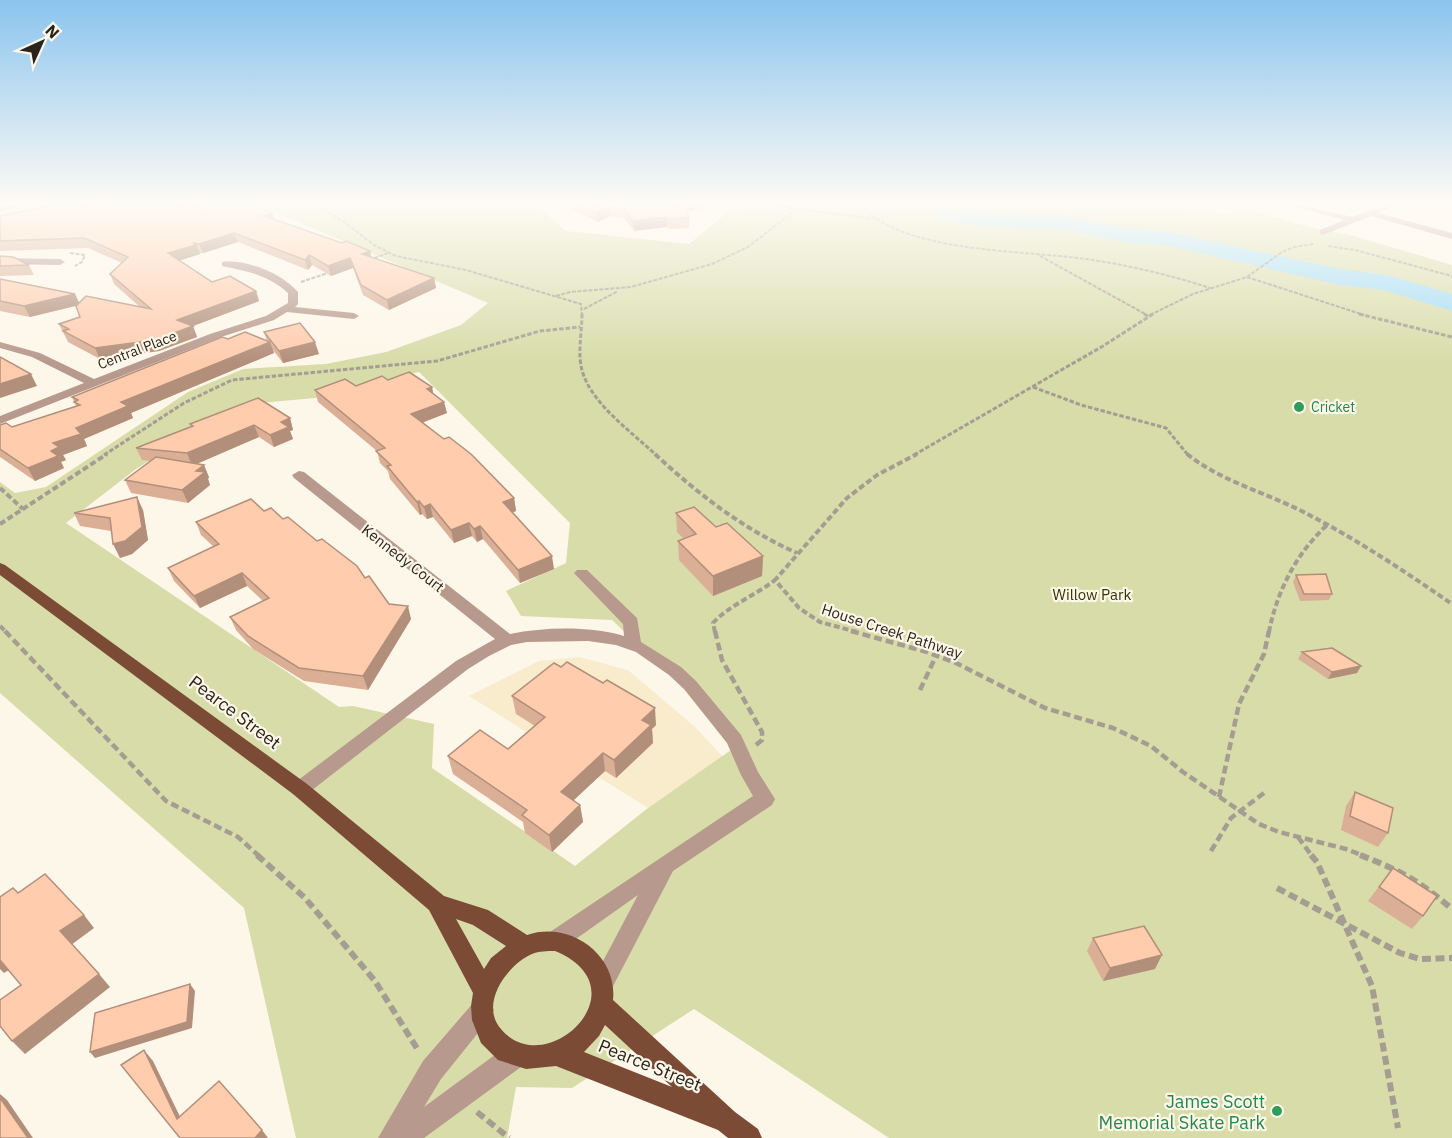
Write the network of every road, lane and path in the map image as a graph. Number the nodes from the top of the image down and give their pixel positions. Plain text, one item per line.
1 (376, 257) edge
2 (407, 257) edge
3 (728, 257) edge
4 (1043, 257) edge
5 (1073, 257) edge
6 (1275, 257) edge
7 (1382, 257) edge
8 (367, 260) edge
9 (0, 261) edge
10 (60, 262) dead end
11 (225, 264) dead end
12 (335, 271) edge
13 (1452, 276) edge
14 (1247, 277) junction
15 (287, 287) junction
16 (625, 288) junction
17 (1210, 288) junction
18 (556, 296) junction
19 (286, 309) junction
20 (584, 309) junction
21 (354, 316) dead end
22 (1148, 316) junction
23 (580, 327) junction
24 (1452, 337) edge
25 (0, 345) edge
26 (93, 383) junction
27 (1032, 387) junction
28 (0, 420) edge
29 (299, 475) dead end
30 (0, 488) edge
31 (23, 509) junction
32 (0, 524) edge
33 (1327, 525) junction
34 (797, 553) junction
35 (0, 568) edge
36 (582, 573) dead end
37 (775, 580) junction
38 (1452, 604) edge
39 (0, 626) edge
40 (507, 640) junction
41 (633, 645) junction
42 (936, 656) junction
43 (920, 690) dead end
44 (740, 755) junction
45 (300, 789) junction
46 (1264, 793) dead end
47 (1219, 797) junction
48 (1240, 812) junction
49 (1298, 837) junction
50 (1211, 850) dead end
51 (664, 867) junction
52 (1277, 888) dead end
53 (436, 903) junction
54 (1452, 909) edge
55 (1345, 923) junction
56 (555, 941) junction
57 (525, 946) junction
58 (1452, 958) edge
59 (602, 993) junction
60 (483, 1000) junction
61 (557, 1054) junction
62 (516, 1055) junction
63 (432, 1070) junction
64 (458, 1096) junction
65 (726, 1121) junction
66 (1398, 1128) dead end
67 (391, 1138) edge
68 (403, 1138) edge
69 (509, 1138) edge
70 (748, 1138) edge

1 - 8 path
2 - 18 path
3 - 16 path
4 - 22 path
5 - 17 path
6 - 14 path
7 - 13 path
9 - 10 street
11 - 15 street
12 - 15 path
14 - 17 path
14 - 24 path
15 - 19 street
16 - 18 path
16 - 20 path
17 - 22 path
18 - 20 path
19 - 21 street
19 - 26 street, Central Place
20 - 23 path
22 - 27 path
23 - 31 path
23 - 34 path
25 - 26 street
26 - 28 street, Central Place
27 - 33 path
27 - 34 path
29 - 40 street, Kennedy Court
30 - 31 path
31 - 32 path
33 - 38 path
33 - 47 path
34 - 37 path
35 - 45 main road, Pearce Street
36 - 41 street
37 - 42 path, House Creek Pathway
37 - 44 path
39 - 63 path
40 - 41 street
40 - 45 street
41 - 44 street
42 - 43 path
42 - 47 path, House Creek Pathway
44 - 51 street
45 - 53 main road, Pearce Street
46 - 48 path
47 - 48 path, House Creek Pathway
48 - 49 path, House Creek Pathway
48 - 50 path
49 - 54 path, House Creek Pathway
49 - 55 path
51 - 56 street
51 - 59 street
52 - 55 path
53 - 57 main road, Pearce Street
53 - 60 main road, Pearce Street
55 - 58 path
55 - 66 path
56 - 57 main road
56 - 59 main road
57 - 60 main road
59 - 61 main road
59 - 65 main road, Pearce Street
60 - 62 main road
60 - 63 street
61 - 62 main road
61 - 65 main road, Pearce Street
62 - 64 street
63 - 67 street
64 - 68 street
64 - 69 path
65 - 70 main road, Pearce Street

